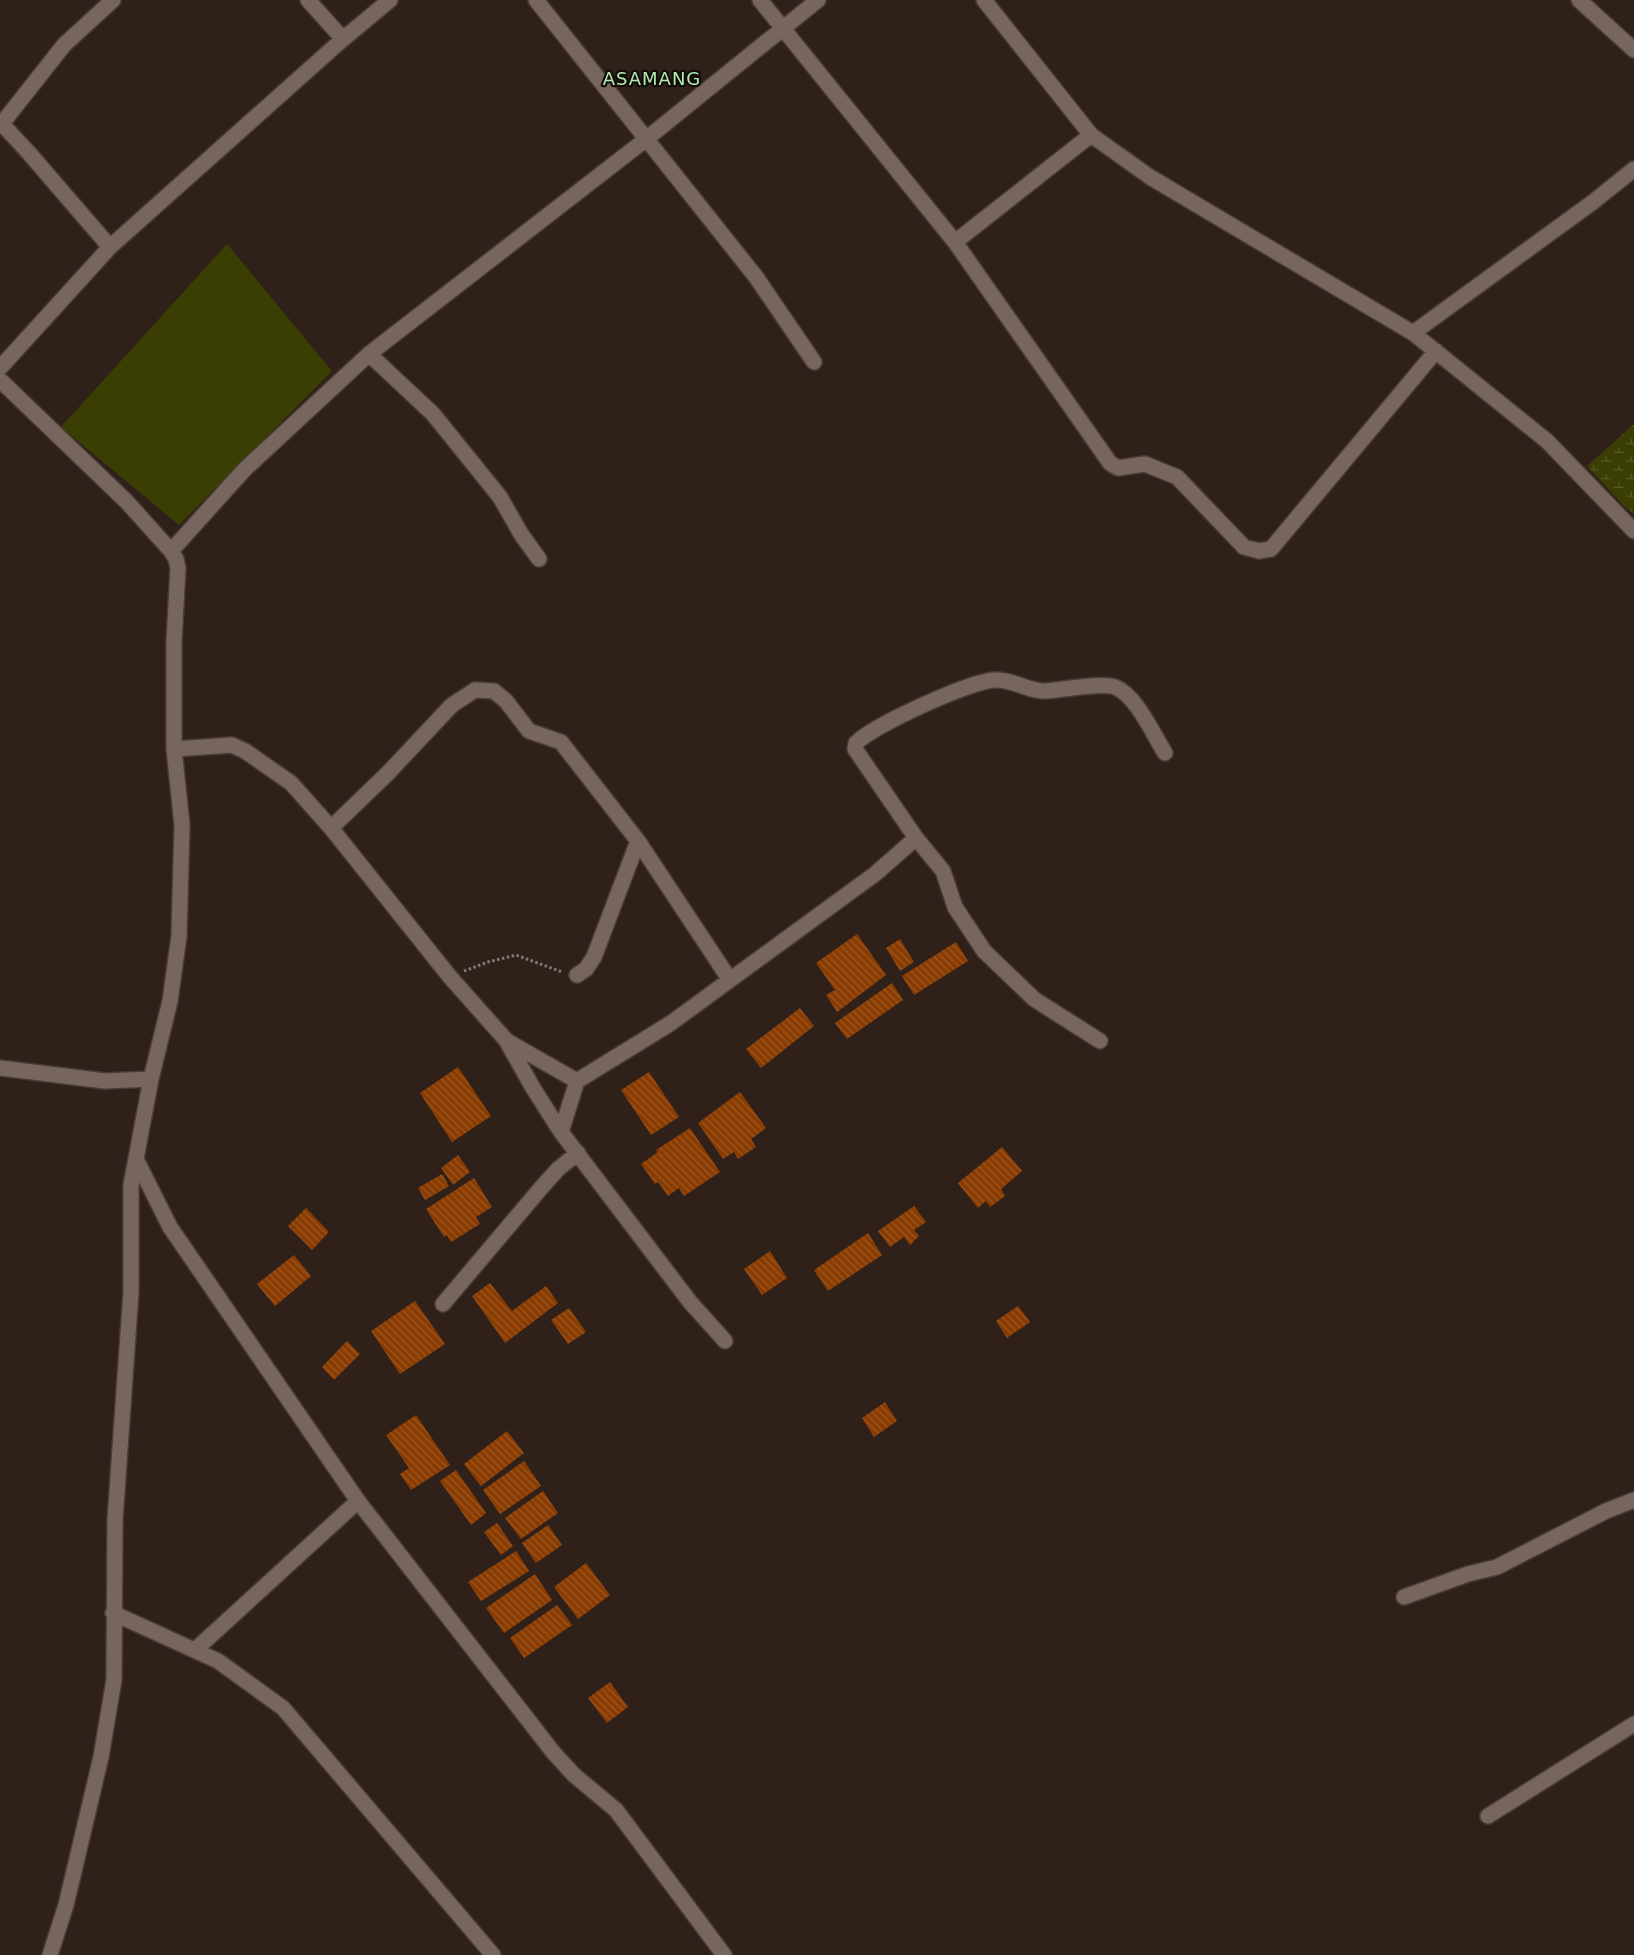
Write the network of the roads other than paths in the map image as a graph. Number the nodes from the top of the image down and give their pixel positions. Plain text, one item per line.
1 (308, 0) edge
2 (390, 0) edge
3 (536, 0) edge
4 (760, 0) edge
5 (818, 0) edge
6 (984, 0) edge
7 (1578, 0) edge
8 (105, 3) edge
9 (783, 28) junction
10 (343, 39) junction
11 (1634, 50) edge
12 (1, 125) edge
13 (1091, 135) junction
14 (645, 140) junction
15 (1634, 169) edge
16 (955, 242) junction
17 (110, 247) junction
18 (1412, 333) junction
19 (1436, 351) junction
20 (369, 354) junction
21 (814, 362) dead end
22 (0, 368) edge
23 (0, 380) edge
24 (1634, 531) edge
25 (171, 551) junction
26 (539, 559) dead end
27 (174, 749) junction
28 (1165, 753) dead end
29 (331, 828) junction
30 (916, 838) junction
31 (638, 841) junction
32 (577, 975) road end
33 (730, 980) junction
34 (506, 1040) junction
35 (1100, 1041) dead end
36 (0, 1068) edge
37 (151, 1079) junction
38 (577, 1081) junction
39 (561, 1132) junction
40 (578, 1153) junction
41 (136, 1159) junction
42 (443, 1304) dead end
43 (726, 1341) dead end
44 (1634, 1500) edge
45 (358, 1501) junction
46 (1404, 1597) dead end
47 (113, 1613) junction
48 (195, 1650) junction
49 (1634, 1724) edge
50 (1488, 1816) dead end
51 (50, 1955) edge
52 (493, 1955) edge
53 (724, 1955) edge

1 - 10 street
2 - 10 street
3 - 14 street
4 - 9 street
5 - 9 street
6 - 13 street
7 - 11 street
8 - 12 street
9 - 14 street
9 - 16 street
10 - 17 street
12 - 17 street
13 - 16 street
13 - 18 street
14 - 20 street
14 - 21 street
15 - 18 street
16 - 19 street
17 - 22 street
18 - 19 street
19 - 24 street
20 - 25 street
20 - 26 street
23 - 25 street
25 - 27 street
27 - 29 street
27 - 37 street
28 - 30 street
29 - 31 street
29 - 34 street
30 - 33 street
30 - 35 street
31 - 32 street
31 - 33 street
33 - 38 street
34 - 38 street
34 - 39 street
36 - 37 street
37 - 41 street
38 - 39 street
39 - 40 street
40 - 42 street
40 - 43 street
41 - 45 street
41 - 47 street
44 - 46 street
45 - 48 street
45 - 53 street
47 - 48 street
47 - 51 street
48 - 52 street
49 - 50 street

